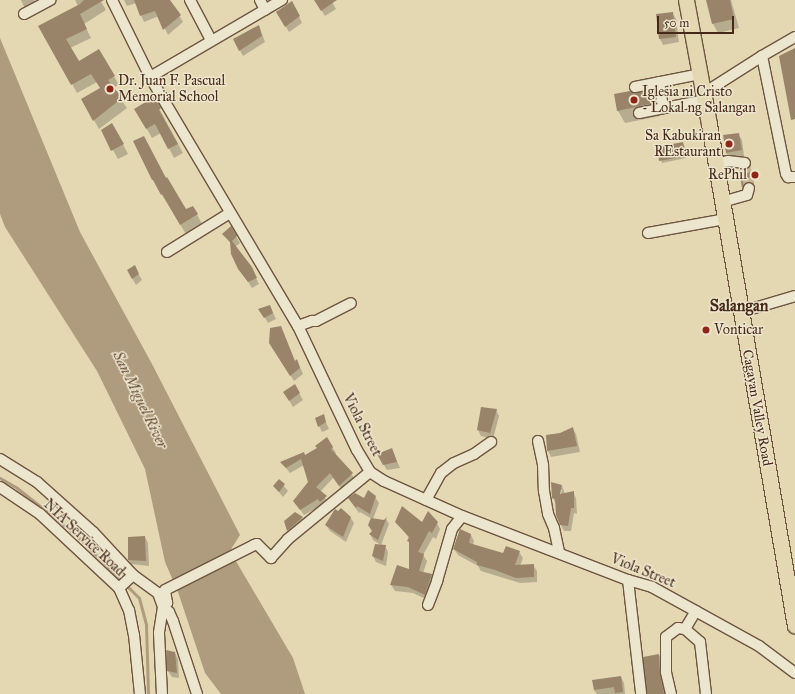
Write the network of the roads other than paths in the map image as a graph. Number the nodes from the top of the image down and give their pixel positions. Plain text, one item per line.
1 (50, 0) edge
2 (112, 0) edge
3 (190, 0) edge
4 (260, 0) edge
5 (282, 0) edge
6 (686, 0) edge
7 (265, 10) junction
8 (24, 14) dead end
9 (795, 37) edge
10 (212, 40) junction
11 (762, 56) junction
12 (700, 74) junction
13 (150, 77) junction
14 (659, 82) junction
15 (635, 87) dead end
16 (704, 96) junction
17 (663, 108) junction
18 (640, 113) dead end
19 (744, 163) dead end
20 (716, 164) junction
21 (795, 177) edge
22 (749, 188) dead end
23 (722, 202) junction
24 (230, 213) junction
25 (725, 219) junction
26 (648, 233) dead end
27 (167, 252) dead end
28 (795, 296) edge
29 (350, 303) dead end
30 (741, 312) junction
31 (298, 326) junction
32 (491, 442) dead end
33 (538, 442) dead end
34 (0, 459) edge
35 (370, 472) junction
36 (0, 487) edge
37 (426, 500) junction
38 (462, 516) junction
39 (559, 552) junction
40 (132, 577) junction
41 (628, 580) junction
42 (120, 587) junction
43 (428, 605) dead end
44 (163, 607) junction
45 (696, 611) junction
46 (795, 626) edge
47 (685, 630) junction
48 (795, 673) edge
49 (641, 693) dead end
50 (140, 694) edge
51 (162, 694) edge
52 (197, 694) edge
53 (671, 694) edge
54 (706, 694) edge

1 - 8 street
2 - 13 street, Viola Street
3 - 10 street
4 - 7 street
5 - 7 street
6 - 12 highway, Cagayan Valley Road
7 - 10 street
9 - 11 street
10 - 13 street
11 - 16 street
11 - 21 street
12 - 14 street
12 - 16 highway, Cagayan Valley Road
13 - 24 street, Viola Street
14 - 15 street
14 - 17 street
16 - 17 street
16 - 20 highway, Cagayan Valley Road
17 - 18 street
19 - 20 street
20 - 23 highway, Cagayan Valley Road
22 - 23 street
23 - 25 highway, Cagayan Valley Road
24 - 27 street
24 - 31 street, Viola Street
25 - 26 street
25 - 30 highway, Cagayan Valley Road
28 - 30 street
29 - 31 street
30 - 46 highway, Cagayan Valley Road
31 - 35 street, Viola Street
32 - 37 street
33 - 39 street
34 - 40 street
35 - 37 street, Viola Street
35 - 44 street
36 - 42 street, NIA Service Road
37 - 38 street, Viola Street
38 - 39 street, Viola Street
38 - 43 street
39 - 41 street, Viola Street
40 - 42 street
40 - 44 street
41 - 45 street, Viola Street
41 - 49 street
42 - 50 street, NIA Service Road
44 - 51 street
44 - 52 street
45 - 47 street
45 - 48 street, Viola Street
47 - 53 street
47 - 54 street

